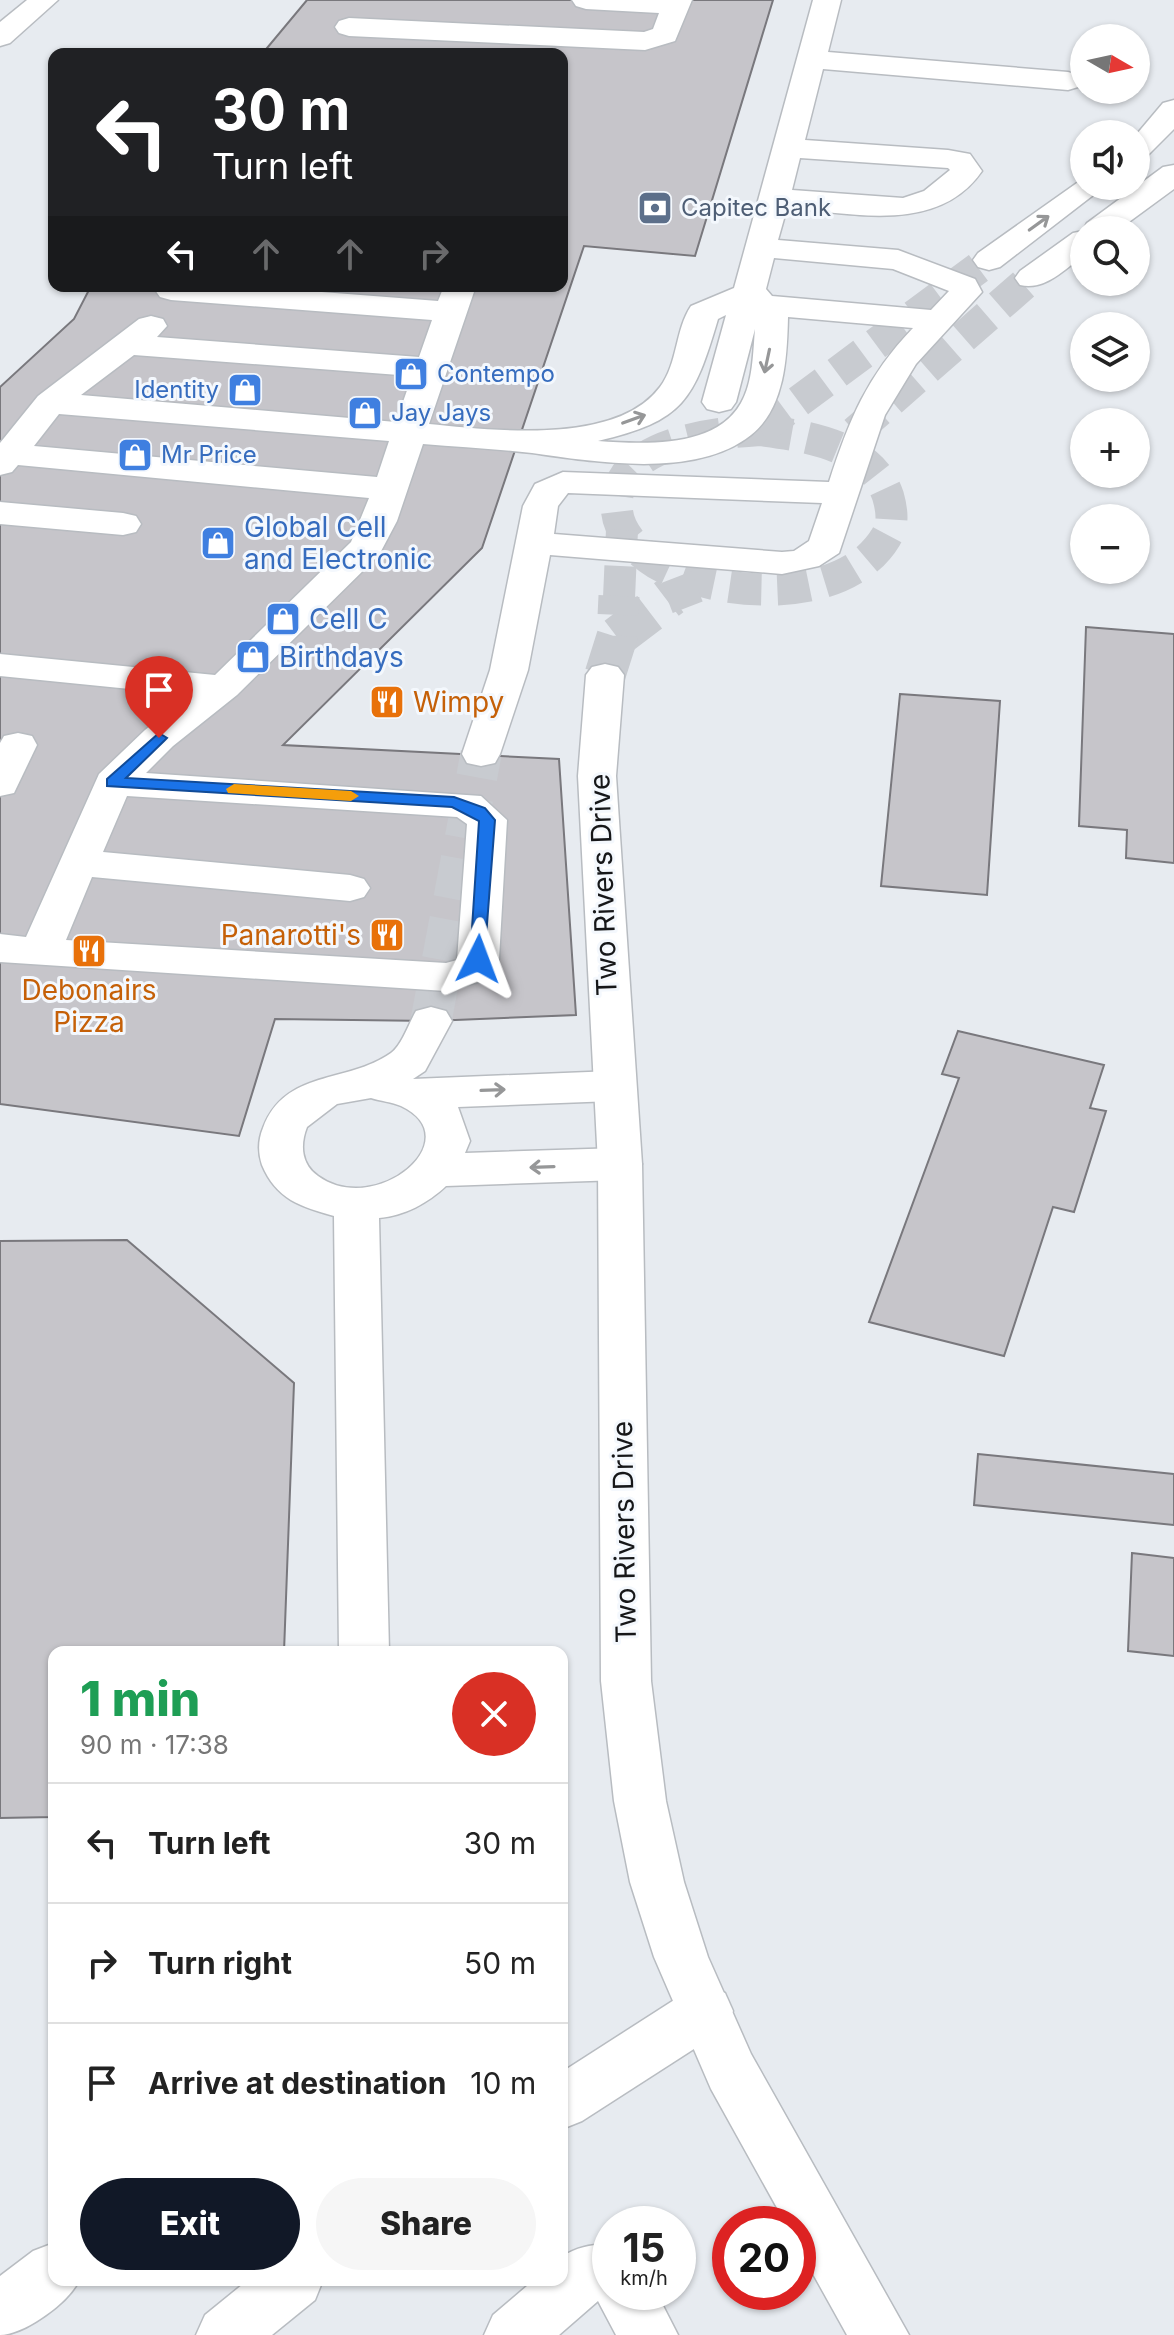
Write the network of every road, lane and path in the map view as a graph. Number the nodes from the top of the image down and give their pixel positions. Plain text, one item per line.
1 (44, 0) edge
2 (586, 0) edge
3 (677, 3) edge
4 (830, 3) edge
5 (349, 27) dead end
6 (543, 35) edge
7 (0, 37) edge
8 (812, 59) junction
9 (1068, 81) dead end
10 (1174, 109) edge
11 (1150, 139) edge
12 (790, 148) junction
13 (1174, 174) edge
14 (777, 198) junction
15 (1070, 200) edge
16 (1117, 216) edge
17 (763, 248) junction
18 (1070, 250) edge
19 (989, 260) tunnel mouth
20 (1031, 278) tunnel mouth
21 (170, 292) edge
22 (275, 292) edge
23 (756, 298) junction
24 (455, 299) edge
25 (936, 320) junction
26 (130, 345) junction
27 (434, 368) junction
28 (719, 402) dead end
29 (50, 403) junction
30 (409, 432) junction
31 (531, 443) junction
32 (5, 460) edge
33 (390, 489) junction
34 (840, 493) junction
35 (0, 513) edge
36 (691, 520) junction
37 (123, 524) dead end
38 (535, 543) junction
39 (0, 665) edge
40 (605, 675) tunnel mouth
41 (224, 687) junction
42 (18, 745) dead end
43 (481, 754) tunnel mouth
44 (113, 783) junction
45 (0, 784) edge
46 (77, 863) junction
47 (350, 888) dead end
48 (20, 950) edge
49 (431, 1021) tunnel mouth
50 (371, 1083) junction
51 (613, 1086) junction
52 (415, 1093) junction
53 (620, 1164) junction
54 (438, 1170) junction
55 (356, 1204) junction
56 (364, 1646) edge
57 (705, 2011) junction
58 (568, 2099) edge
59 (592, 2273) edge
60 (48, 2276) edge
61 (287, 2286) edge
62 (634, 2310) edge
63 (0, 2312) edge
64 (226, 2335) edge
65 (514, 2335) edge
66 (648, 2335) edge
67 (879, 2335) edge

1 - 7 main road
2 - 3 main road
3 - 6 main road
4 - 8 main road
5 - 6 main road
8 - 9 main road
8 - 12 main road
10 - 11 main road
12 - 14 main road
12 - 14 main road
13 - 16 main road
14 - 17 main road
19 -> 15 main road
17 - 23 main road
17 - 25 main road
18 - 20 main road
21 - 26 main road
22 - 24 main road
23 - 25 main road
23 - 28 main road
31 -> 23 main road
23 -> 31 main road
24 - 27 main road
25 - 34 main road
26 - 27 main road
26 - 29 main road
27 - 30 main road
29 - 30 main road
29 - 32 main road
30 - 31 main road
30 - 33 main road
32 - 33 main road
33 - 41 main road
34 - 36 main road
34 - 36 main road
35 - 37 main road
36 - 38 main road
36 - 38 main road
38 - 43 main road
39 - 41 main road
40 - 51 main road, Two Rivers Drive
41 - 44 main road
42 - 45 main road
44 - 46 main road
44 - 48 main road
46 - 47 main road
46 - 48 main road
49 - 50 main road
50 - 52 main road
50 - 55 main road
52 -> 51 main road
51 - 53 main road, Two Rivers Drive
52 - 54 main road
53 -> 54 main road
53 - 57 main road, Two Rivers Drive
54 - 55 main road
55 - 56 main road
57 - 58 main road
57 - 67 main road, Two Rivers Drive
59 - 65 main road
60 - 63 main road
61 - 64 main road
62 - 66 main road

